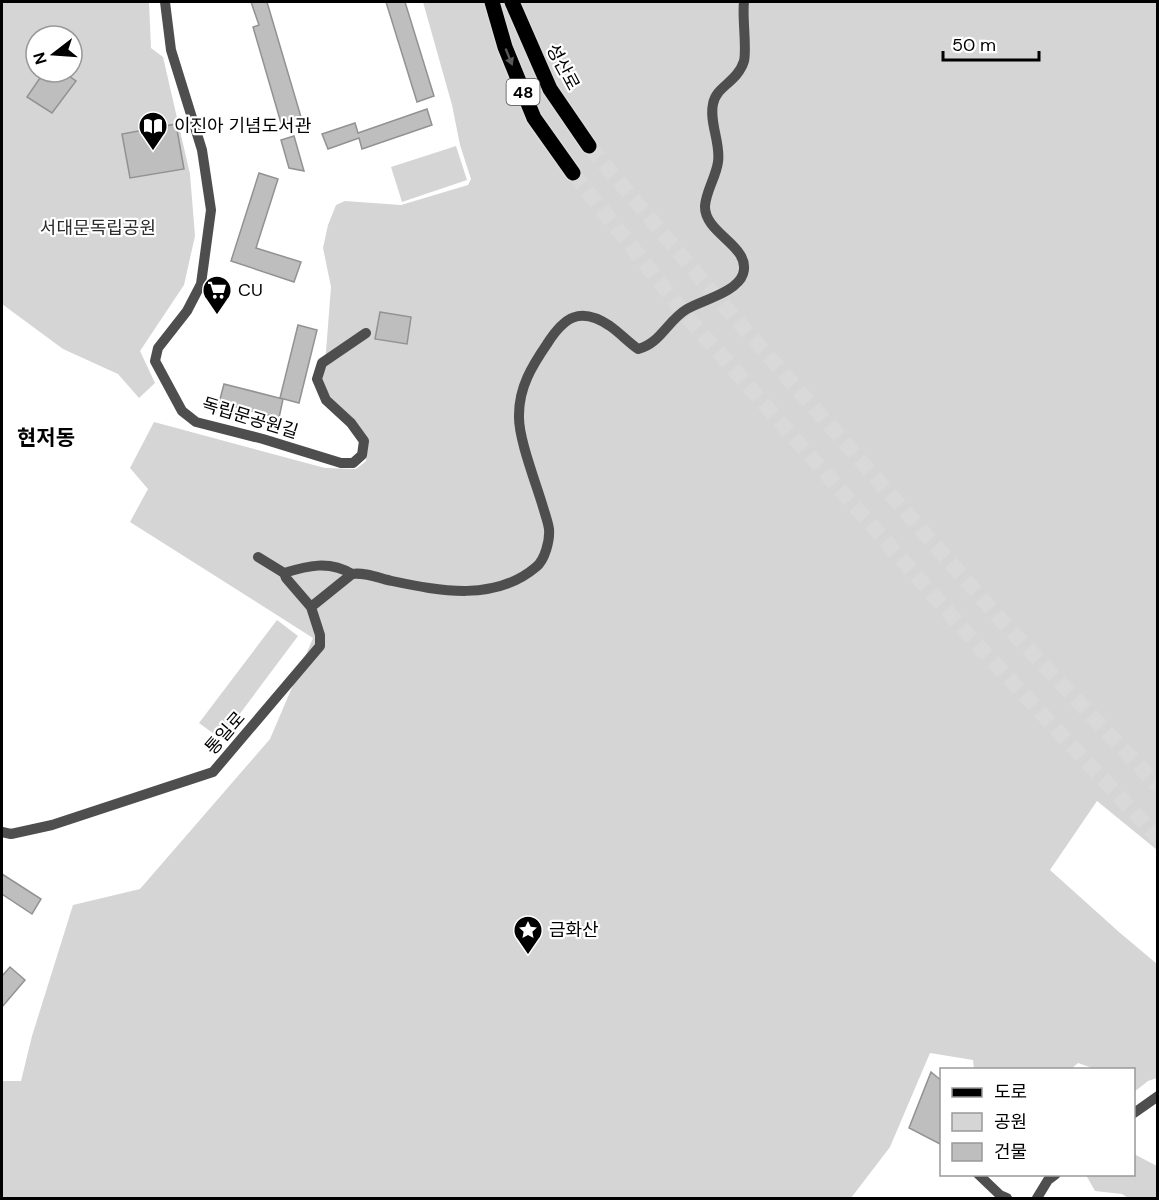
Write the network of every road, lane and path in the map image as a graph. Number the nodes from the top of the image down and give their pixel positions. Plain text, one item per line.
1 (165, 2) edge
2 (492, 2) edge
3 (512, 2) edge
4 (744, 2) edge
5 (589, 146) tunnel mouth
6 (573, 173) tunnel mouth
7 (366, 333) dead end
8 (258, 557) dead end
9 (284, 573) junction
10 (352, 574) junction
11 (311, 607) junction
12 (2, 832) edge
13 (1158, 1096) edge
14 (1135, 1112) edge
15 (980, 1176) edge
16 (1053, 1176) edge
17 (1006, 1198) edge
18 (1037, 1198) edge

1 - 7 street, 독립문공원길
2 -> 6 main road, 48
3 - 5 main road, 성산로 / 48
4 - 10 street
8 - 9 street
9 - 10 street
9 - 11 street
10 - 11 street
11 - 12 street, 통일로
13 - 14 street
15 - 17 street
16 - 18 street

